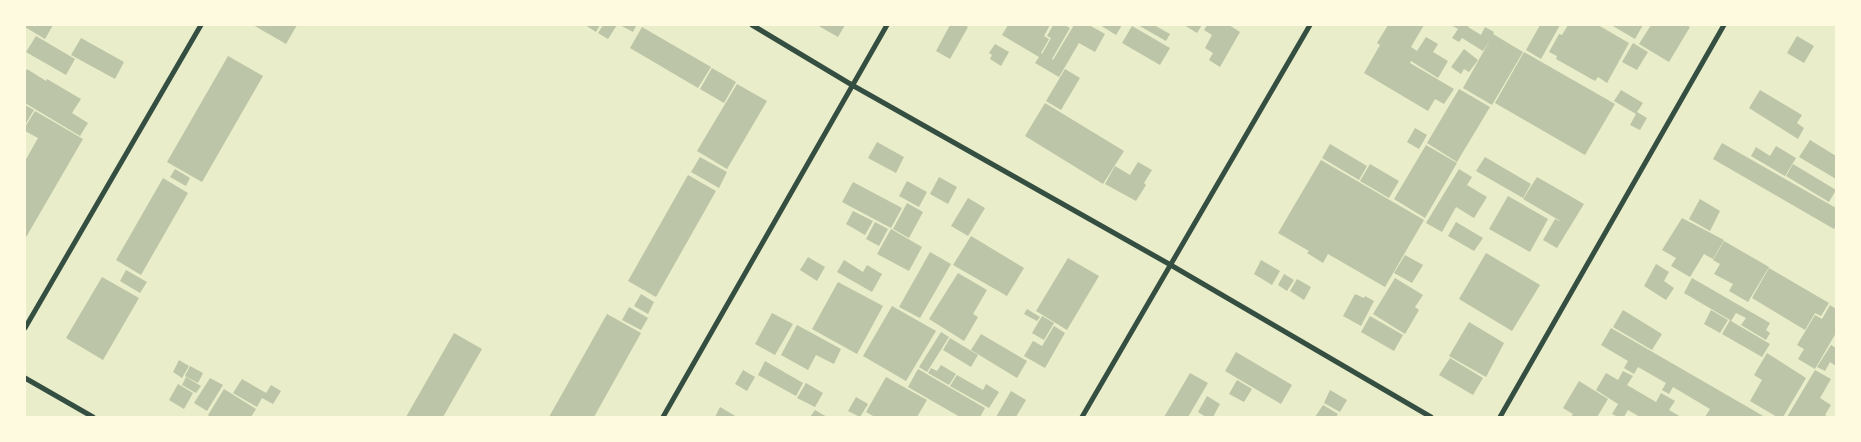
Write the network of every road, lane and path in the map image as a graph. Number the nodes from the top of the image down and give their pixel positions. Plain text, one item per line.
1 (201, 25) edge
2 (752, 25) edge
3 (887, 25) edge
4 (1310, 25) edge
5 (1724, 25) edge
6 (852, 85) junction
7 (1170, 264) junction
8 (25, 328) edge
9 (25, 378) edge
10 (93, 417) edge
11 (662, 417) edge
12 (1082, 417) edge
13 (1431, 417) edge
14 (1500, 417) edge

1 - 8 street
2 - 6 street
3 - 6 street
4 - 7 street
5 - 14 street
6 - 7 street
6 - 11 street
7 - 12 street
7 - 13 street
9 - 10 street

